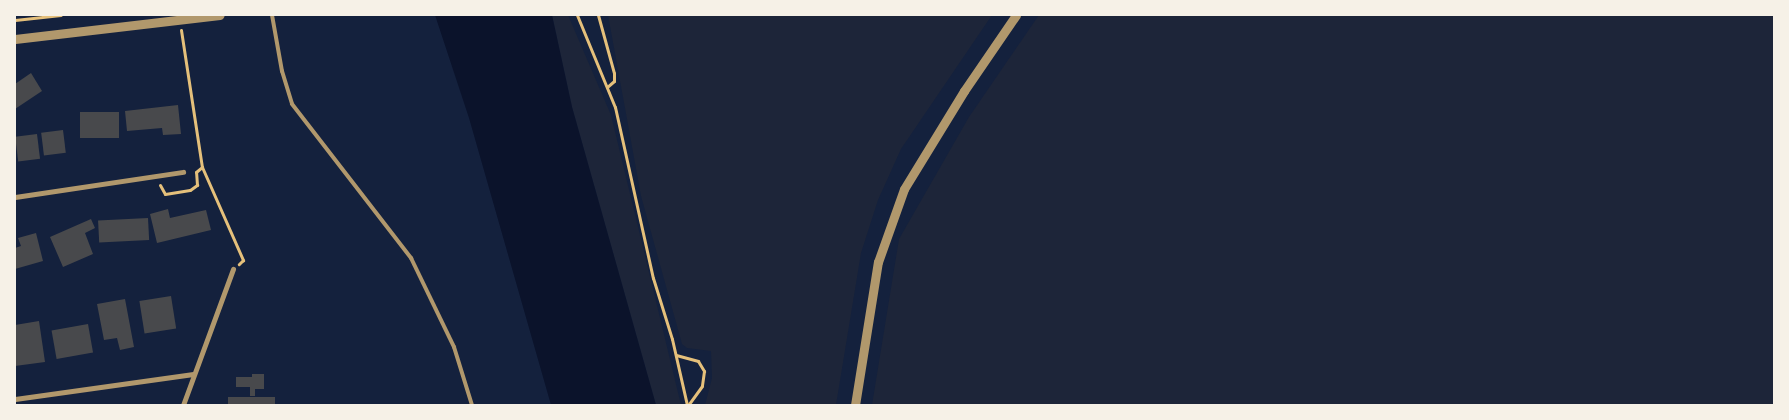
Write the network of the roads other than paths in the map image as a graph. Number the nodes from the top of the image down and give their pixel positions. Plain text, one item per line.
1 (220, 15) edge
2 (272, 15) edge
3 (1016, 15) edge
4 (15, 39) edge
5 (183, 172) dead end
6 (15, 197) edge
7 (234, 269) road end
8 (193, 374) junction
9 (15, 399) edge
10 (183, 405) edge
11 (472, 405) edge
12 (855, 405) edge

1 - 4 street
2 - 11 lane
3 - 12 street
5 - 6 street
7 - 8 street
8 - 9 street
8 - 10 street

